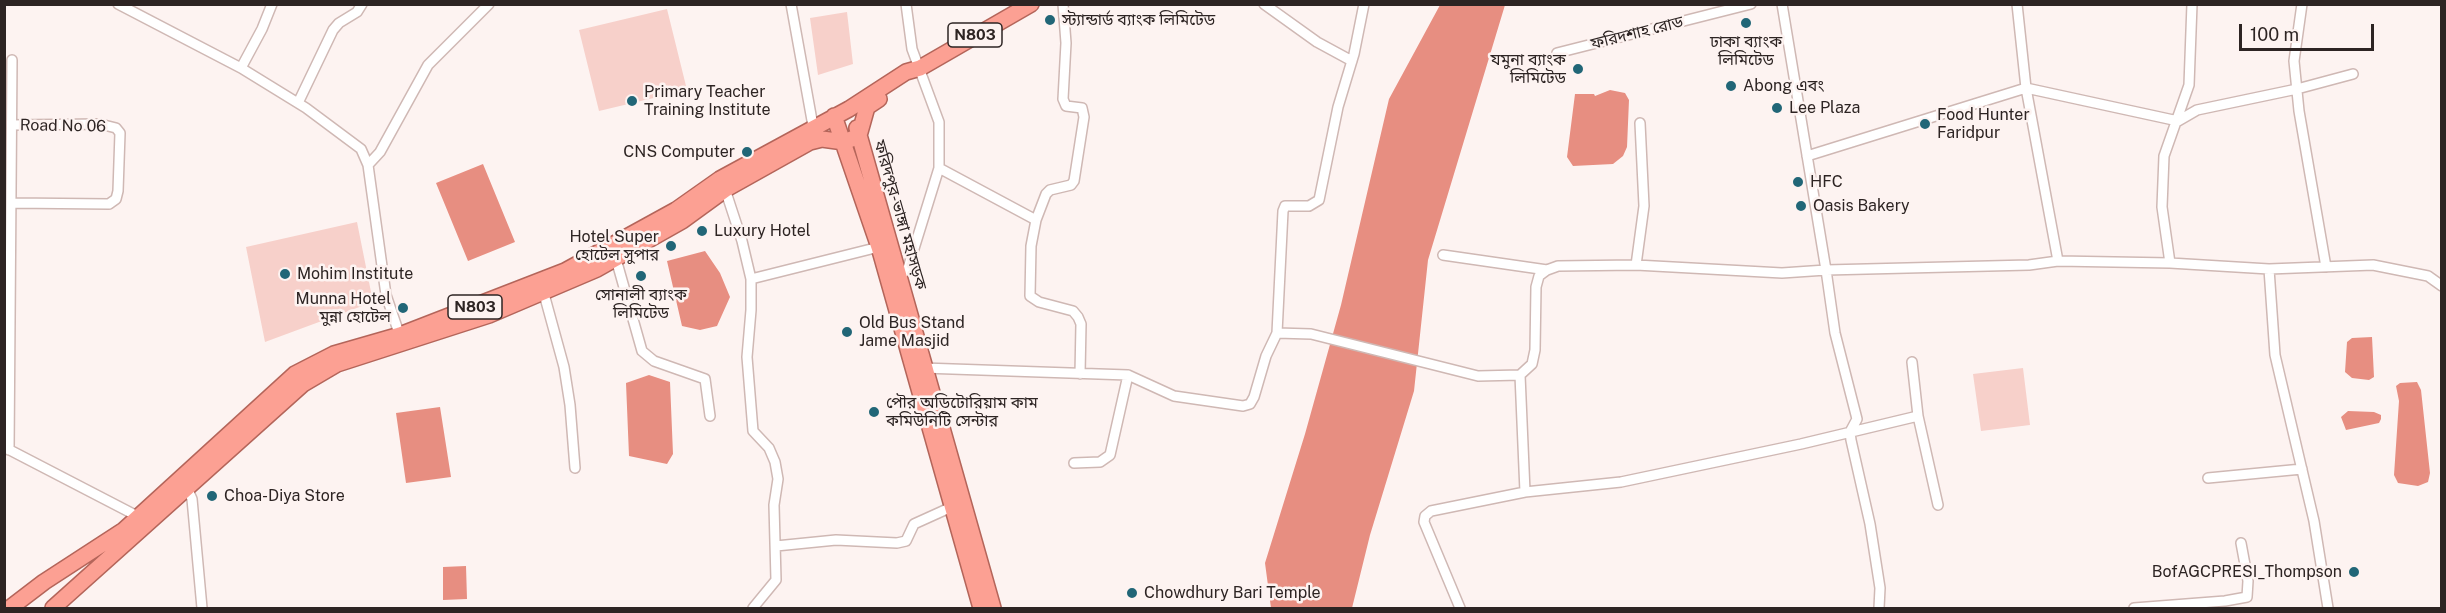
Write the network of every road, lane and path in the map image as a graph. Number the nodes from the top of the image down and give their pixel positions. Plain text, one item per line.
1 (118, 4) edge
2 (272, 4) edge
3 (362, 4) edge
4 (489, 4) edge
5 (791, 4) edge
6 (906, 4) edge
7 (1063, 4) edge
8 (1264, 4) edge
9 (1364, 4) edge
10 (1751, 4) edge
11 (1782, 4) edge
12 (2017, 4) edge
13 (2192, 4) edge
14 (2302, 4) edge
15 (1029, 5) edge
16 (1557, 54) dead end
17 (12, 60) dead end
18 (1352, 61) junction
19 (241, 68) junction
20 (920, 68) junction
21 (2353, 74) dead end
22 (8, 79) edge
23 (2026, 88) junction
24 (2297, 89) junction
25 (298, 103) junction
26 (849, 109) junction
27 (834, 116) junction
28 (2178, 121) junction
29 (1640, 123) dead end
30 (12, 125) junction
31 (813, 126) junction
32 (858, 135) junction
33 (844, 142) junction
34 (1807, 156) junction
35 (8, 159) edge
36 (368, 165) junction
37 (939, 168) junction
38 (723, 184) junction
39 (12, 203) junction
40 (876, 216) junction
41 (1036, 220) junction
42 (8, 236) edge
43 (879, 247) junction
44 (1443, 255) dead end
45 (616, 259) junction
46 (2058, 261) junction
47 (2170, 263) junction
48 (1636, 265) junction
49 (2326, 267) junction
50 (2270, 269) junction
51 (1547, 270) junction
52 (1826, 270) junction
53 (900, 277) junction
54 (751, 279) junction
55 (2442, 286) edge
56 (544, 294) junction
57 (7, 317) edge
58 (1277, 333) junction
59 (402, 340) junction
60 (1912, 362) dead end
61 (920, 369) junction
62 (1080, 374) junction
63 (1128, 375) junction
64 (1520, 375) junction
65 (710, 416) dead end
66 (1918, 416) junction
67 (1850, 432) junction
68 (7, 448) edge
69 (1074, 463) dead end
70 (575, 468) dead end
71 (2302, 469) junction
72 (2208, 478) dead end
73 (184, 483) junction
74 (1525, 492) junction
75 (957, 504) junction
76 (1938, 505) dead end
77 (143, 521) junction
78 (2241, 543) dead end
79 (776, 546) junction
80 (59, 603) edge
81 (10, 609) edge
82 (202, 609) edge
83 (753, 609) edge
84 (981, 609) edge
85 (993, 609) edge
86 (1460, 609) edge
87 (1879, 609) edge
88 (2134, 609) edge
89 (2328, 609) edge

1 - 19 street
2 - 19 street
3 - 25 street
4 - 36 street
5 - 31 street
6 - 20 street
7 - 41 street
8 - 18 street
9 - 18 street
10 - 16 street, ফরিদশাহ রোড
11 - 34 street
12 - 23 street
13 - 28 street
14 - 24 street
15 - 20 highway, N803
17 - 22 street
18 - 58 street
19 - 25 street
20 - 26 highway, N803
20 - 32 highway, N803
20 - 37 street
21 - 24 street
22 - 30 street
23 - 28 street
23 - 34 street
23 - 46 street
24 - 28 street
24 - 49 street
25 - 36 street
26 - 27 highway, N803
26 - 32 highway, ফরিদপুর-ভাঙ্গা মহাসড়ক
27 - 31 highway, N803
27 - 33 highway, ফরিদপুর-ভাঙ্গা মহাসড়ক
28 - 47 street
29 - 48 street
30 - 35 street
30 - 39 street, Road No 06
31 - 38 highway, N803
32 - 33 highway, N803
32 - 40 highway, ফরিদপুর-ভাঙ্গা মহাসড়ক
33 - 38 highway, N803
33 - 40 highway, ফরিদপুর-ভাঙ্গা মহাসড়ক
34 - 52 street
35 - 39 street
36 - 59 street
37 - 41 street
37 - 53 street
38 - 45 highway, N803
38 - 54 street
38 - 59 highway, N803
39 - 42 street
40 - 43 highway, ফরিদপুর-ভাঙ্গা মহাসড়ক
40 - 53 highway, ফরিদপুর-ভাঙ্গা মহাসড়ক
41 - 62 street
42 - 57 street
43 - 54 street
43 - 61 highway, ফরিদপুর-ভাঙ্গা মহাসড়ক
44 - 51 street
45 - 56 highway, N803
45 - 65 street
46 - 47 street
46 - 52 street
47 - 50 street
48 - 51 street
48 - 52 street
49 - 50 street
49 - 55 street
50 - 71 street
51 - 64 street
52 - 67 street
53 - 61 highway, ফরিদপুর-ভাঙ্গা মহাসড়ক
54 - 79 street
56 - 59 highway, N803
56 - 70 street
57 - 68 street
58 - 63 street
58 - 64 street
59 - 73 highway, N803
60 - 66 street
61 - 62 street
61 - 75 highway, ফরিদপুর-ভাঙ্গা মহাসড়ক
62 - 63 street
63 - 69 street
64 - 74 street
66 - 67 street
66 - 76 street
67 - 74 street
67 - 87 street
68 - 77 street
71 - 72 street
71 - 89 street
73 - 77 highway, N803
73 - 82 street
74 - 86 street
75 - 79 street
75 - 84 highway, ফরিদপুর-ভাঙ্গা মহাসড়ক
75 - 85 highway, ফরিদপুর-ভাঙ্গা মহাসড়ক
77 - 80 highway, N803
77 - 81 highway, N803
78 - 88 street
79 - 83 street

